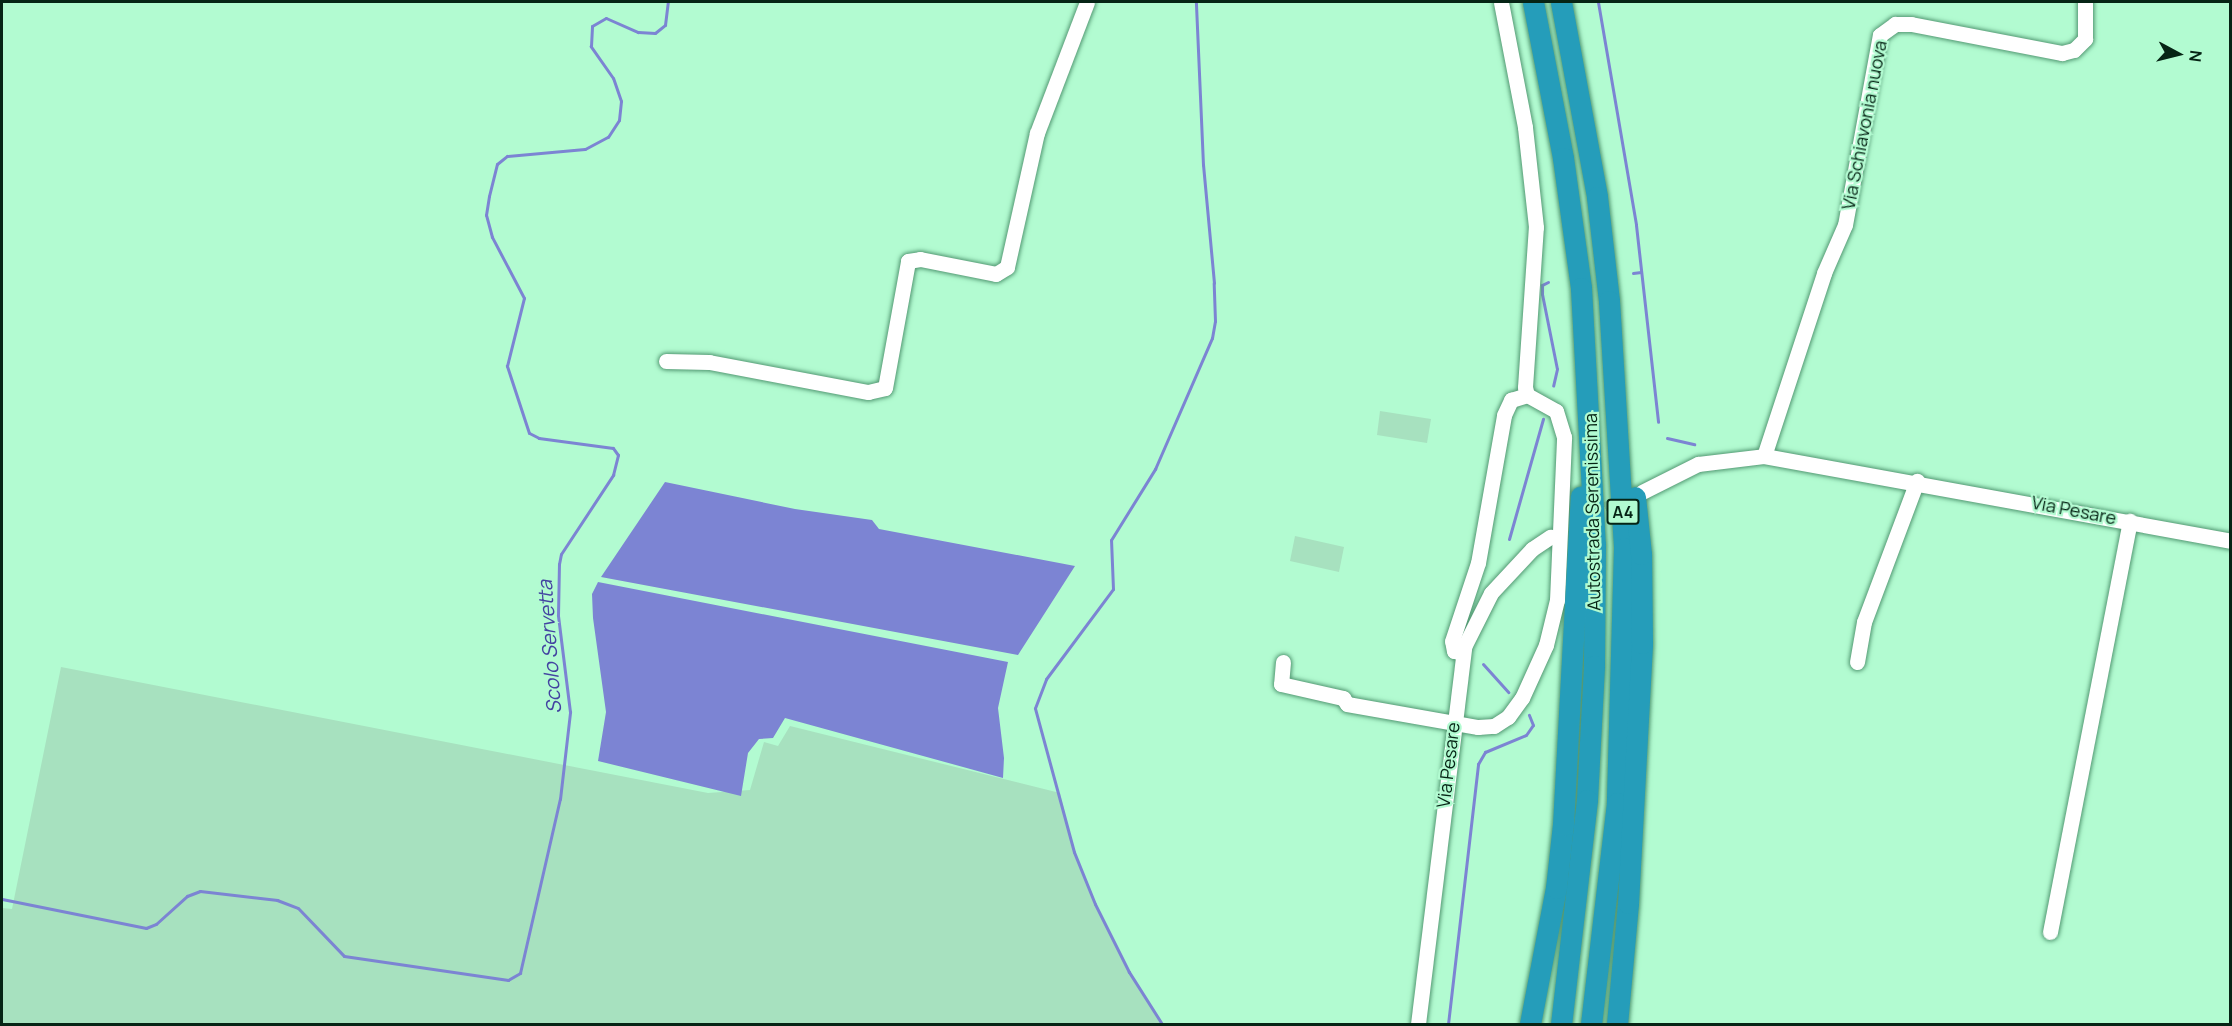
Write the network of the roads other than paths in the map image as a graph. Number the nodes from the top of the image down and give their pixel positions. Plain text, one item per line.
1 (1088, 2) edge
2 (1501, 2) edge
3 (1533, 2) edge
4 (1561, 2) edge
5 (2085, 2) edge
6 (1609, 301) junction
7 (1586, 343) junction
8 (666, 361) dead end
9 (1527, 395) junction
10 (1764, 456) junction
11 (1917, 481) junction
12 (1642, 492) tunnel mouth
13 (2130, 521) junction
14 (1550, 537) dead end
15 (2230, 541) edge
16 (1463, 653) junction
17 (1283, 662) dead end
18 (1857, 662) dead end
19 (1453, 725) junction
20 (2050, 932) dead end
21 (1418, 1024) edge
22 (1530, 1024) edge
23 (1561, 1024) edge
24 (1591, 1024) edge
25 (1617, 1024) edge

1 - 8 street
2 - 9 street
3 - 7 highway, Autostrada Serenissima / A4
4 - 6 highway, Autostrada Serenissima / A4
5 - 10 street, Via Schiavonia nuova
6 - 24 highway, Autostrada Serenissima / A4
6 - 25 highway
7 - 22 highway
7 - 23 highway, Autostrada Serenissima / A4
9 - 16 street
9 - 19 street
10 - 11 street, Via Pesare
10 - 12 street, Via Pesare
11 - 13 street, Via Pesare
11 - 18 street
13 - 15 street, Via Pesare
13 - 20 street
14 - 16 street, Via Pesare
16 - 19 street, Via Pesare
17 - 19 street
19 - 21 street, Via Pesare

